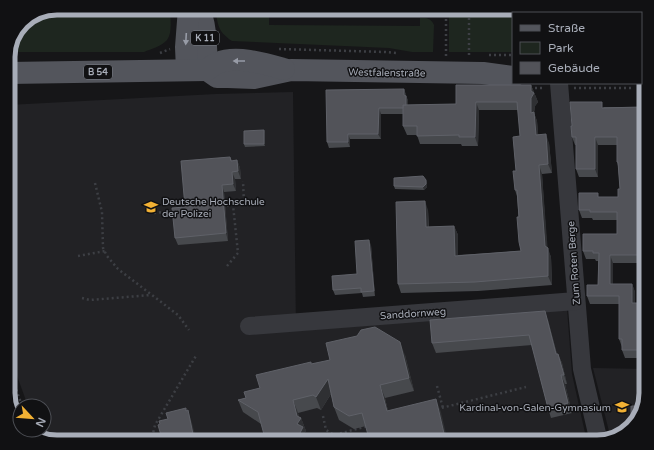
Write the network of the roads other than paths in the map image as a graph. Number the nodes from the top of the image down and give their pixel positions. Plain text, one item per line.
1 (188, 15) edge
2 (201, 15) edge
3 (512, 69) edge
4 (197, 70) junction
5 (15, 73) edge
6 (483, 73) junction
7 (512, 77) edge
8 (559, 86) edge
9 (576, 301) junction
10 (249, 326) dead end
11 (597, 435) edge

1 -> 4 main road, K 11
2 - 4 main road, K 11
3 - 6 main road, Westfalenstraße / B 54
4 - 5 main road, Westfalenstraße / B 54
4 - 6 main road, Westfalenstraße / B 54
6 - 7 main road, Westfalenstraße / B 54
8 - 9 street, Zum Roten Berge
9 - 10 street, Sanddornweg
9 - 11 street, Zum Roten Berge

